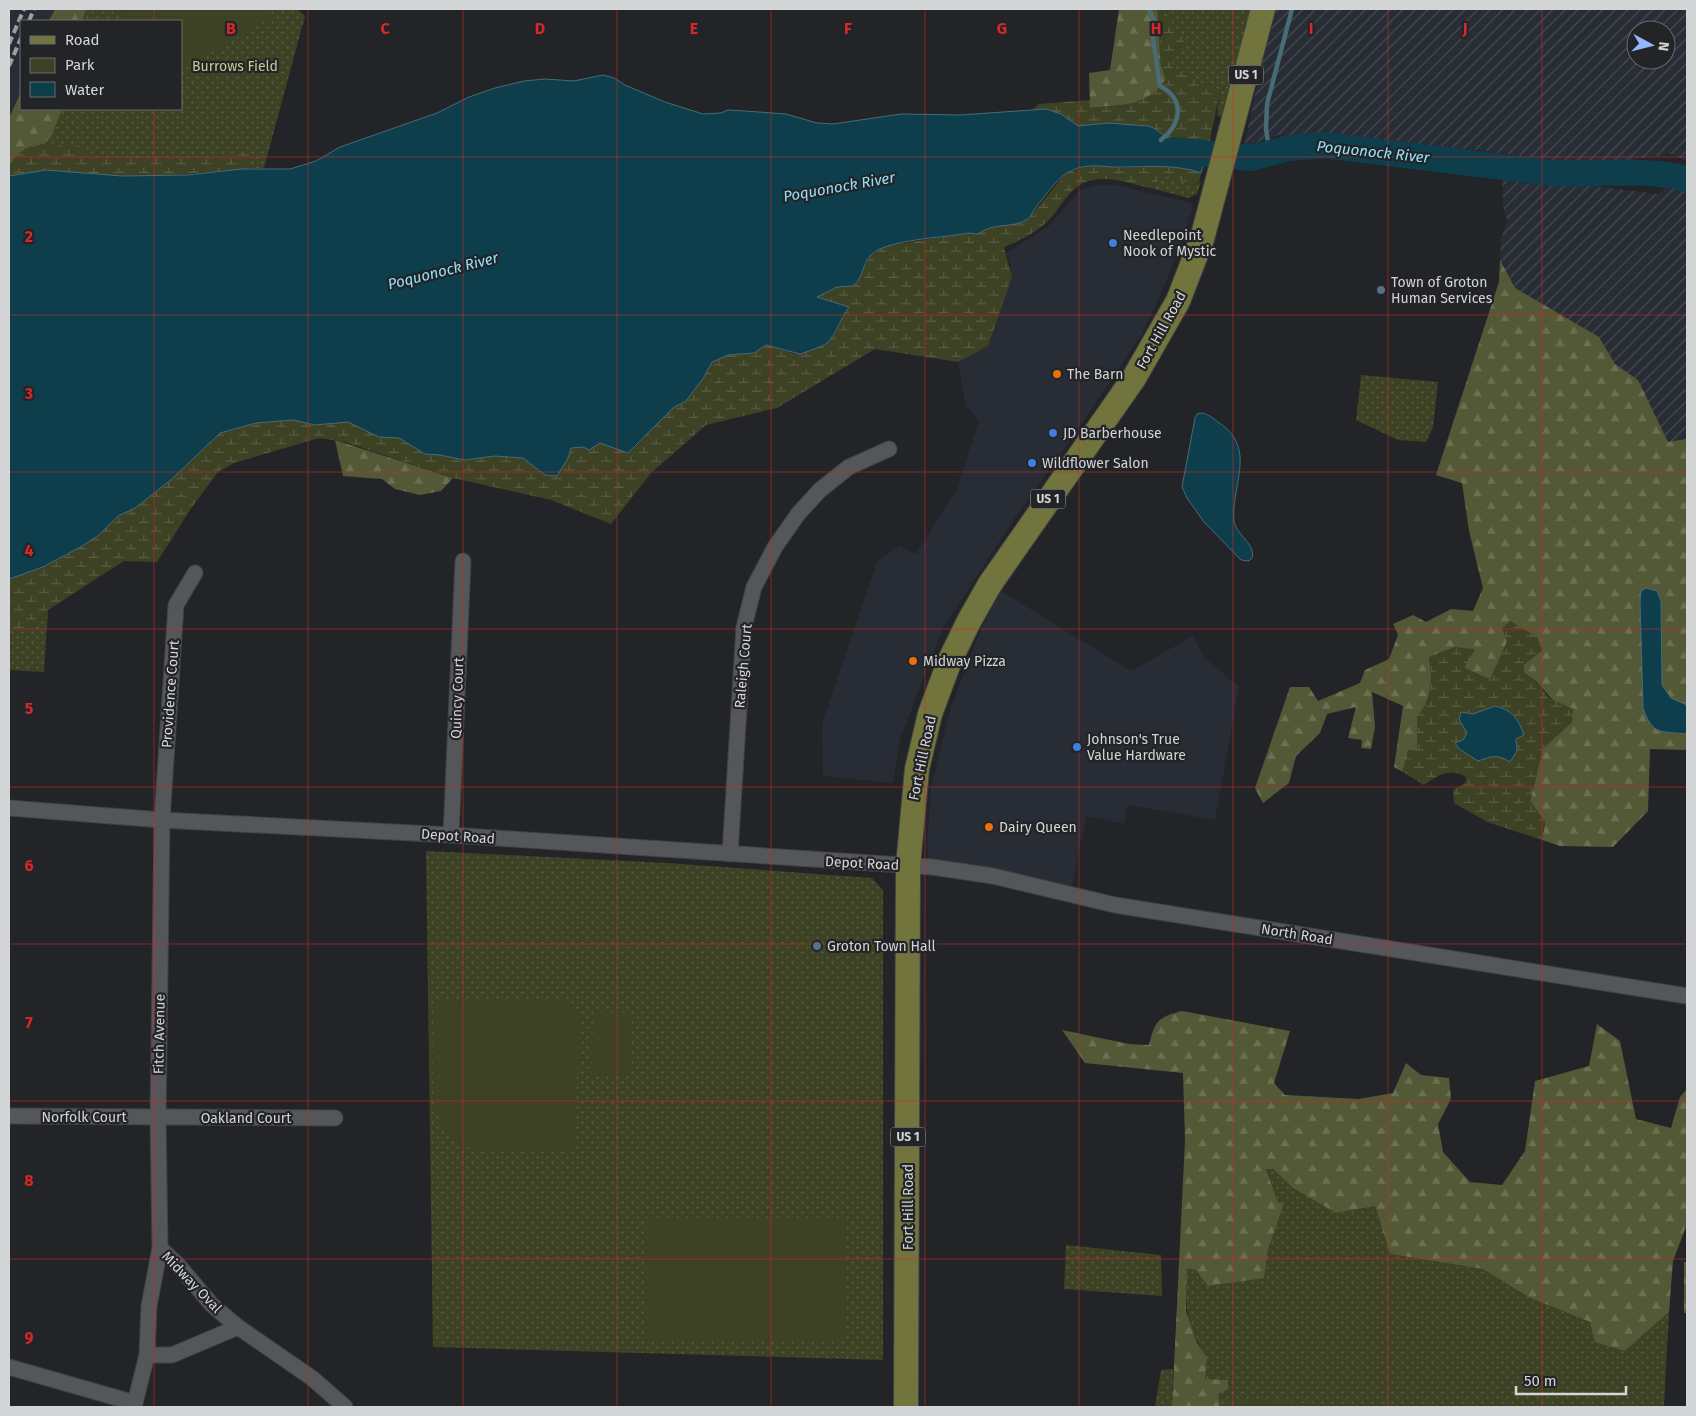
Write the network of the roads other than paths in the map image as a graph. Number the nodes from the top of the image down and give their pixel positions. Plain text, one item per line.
1 (1263, 9) edge
2 (889, 449) dead end
3 (463, 561) dead end
4 (195, 573) dead end
5 (9, 808) edge
6 (162, 820) junction
7 (451, 835) junction
8 (730, 854) junction
9 (908, 866) junction
10 (1687, 996) edge
11 (9, 1116) edge
12 (158, 1118) junction
13 (335, 1118) dead end
14 (160, 1248) junction
15 (238, 1327) junction
16 (147, 1355) junction
17 (9, 1368) edge
18 (134, 1405) edge
19 (345, 1407) edge
20 (906, 1407) edge

1 - 9 main road, Fort Hill Road / US 1
2 - 8 street, Raleigh Court
3 - 7 street, Quincy Court
4 - 6 street, Providence Court
5 - 6 street, Depot Road
6 - 7 street, Depot Road
6 - 12 street, Fitch Avenue
7 - 8 street, Depot Road
8 - 9 street, Depot Road
9 - 10 street, North Road
9 - 20 main road, Fort Hill Road / US 1
11 - 12 street, Norfolk Court
12 - 13 street, Oakland Court
12 - 14 street, Fitch Avenue
14 - 15 street, Midway Oval
14 - 16 street, Midway Oval
15 - 16 street, Midway Oval
15 - 19 street, Midway Oval
16 - 18 street, Midway Oval
17 - 18 street

